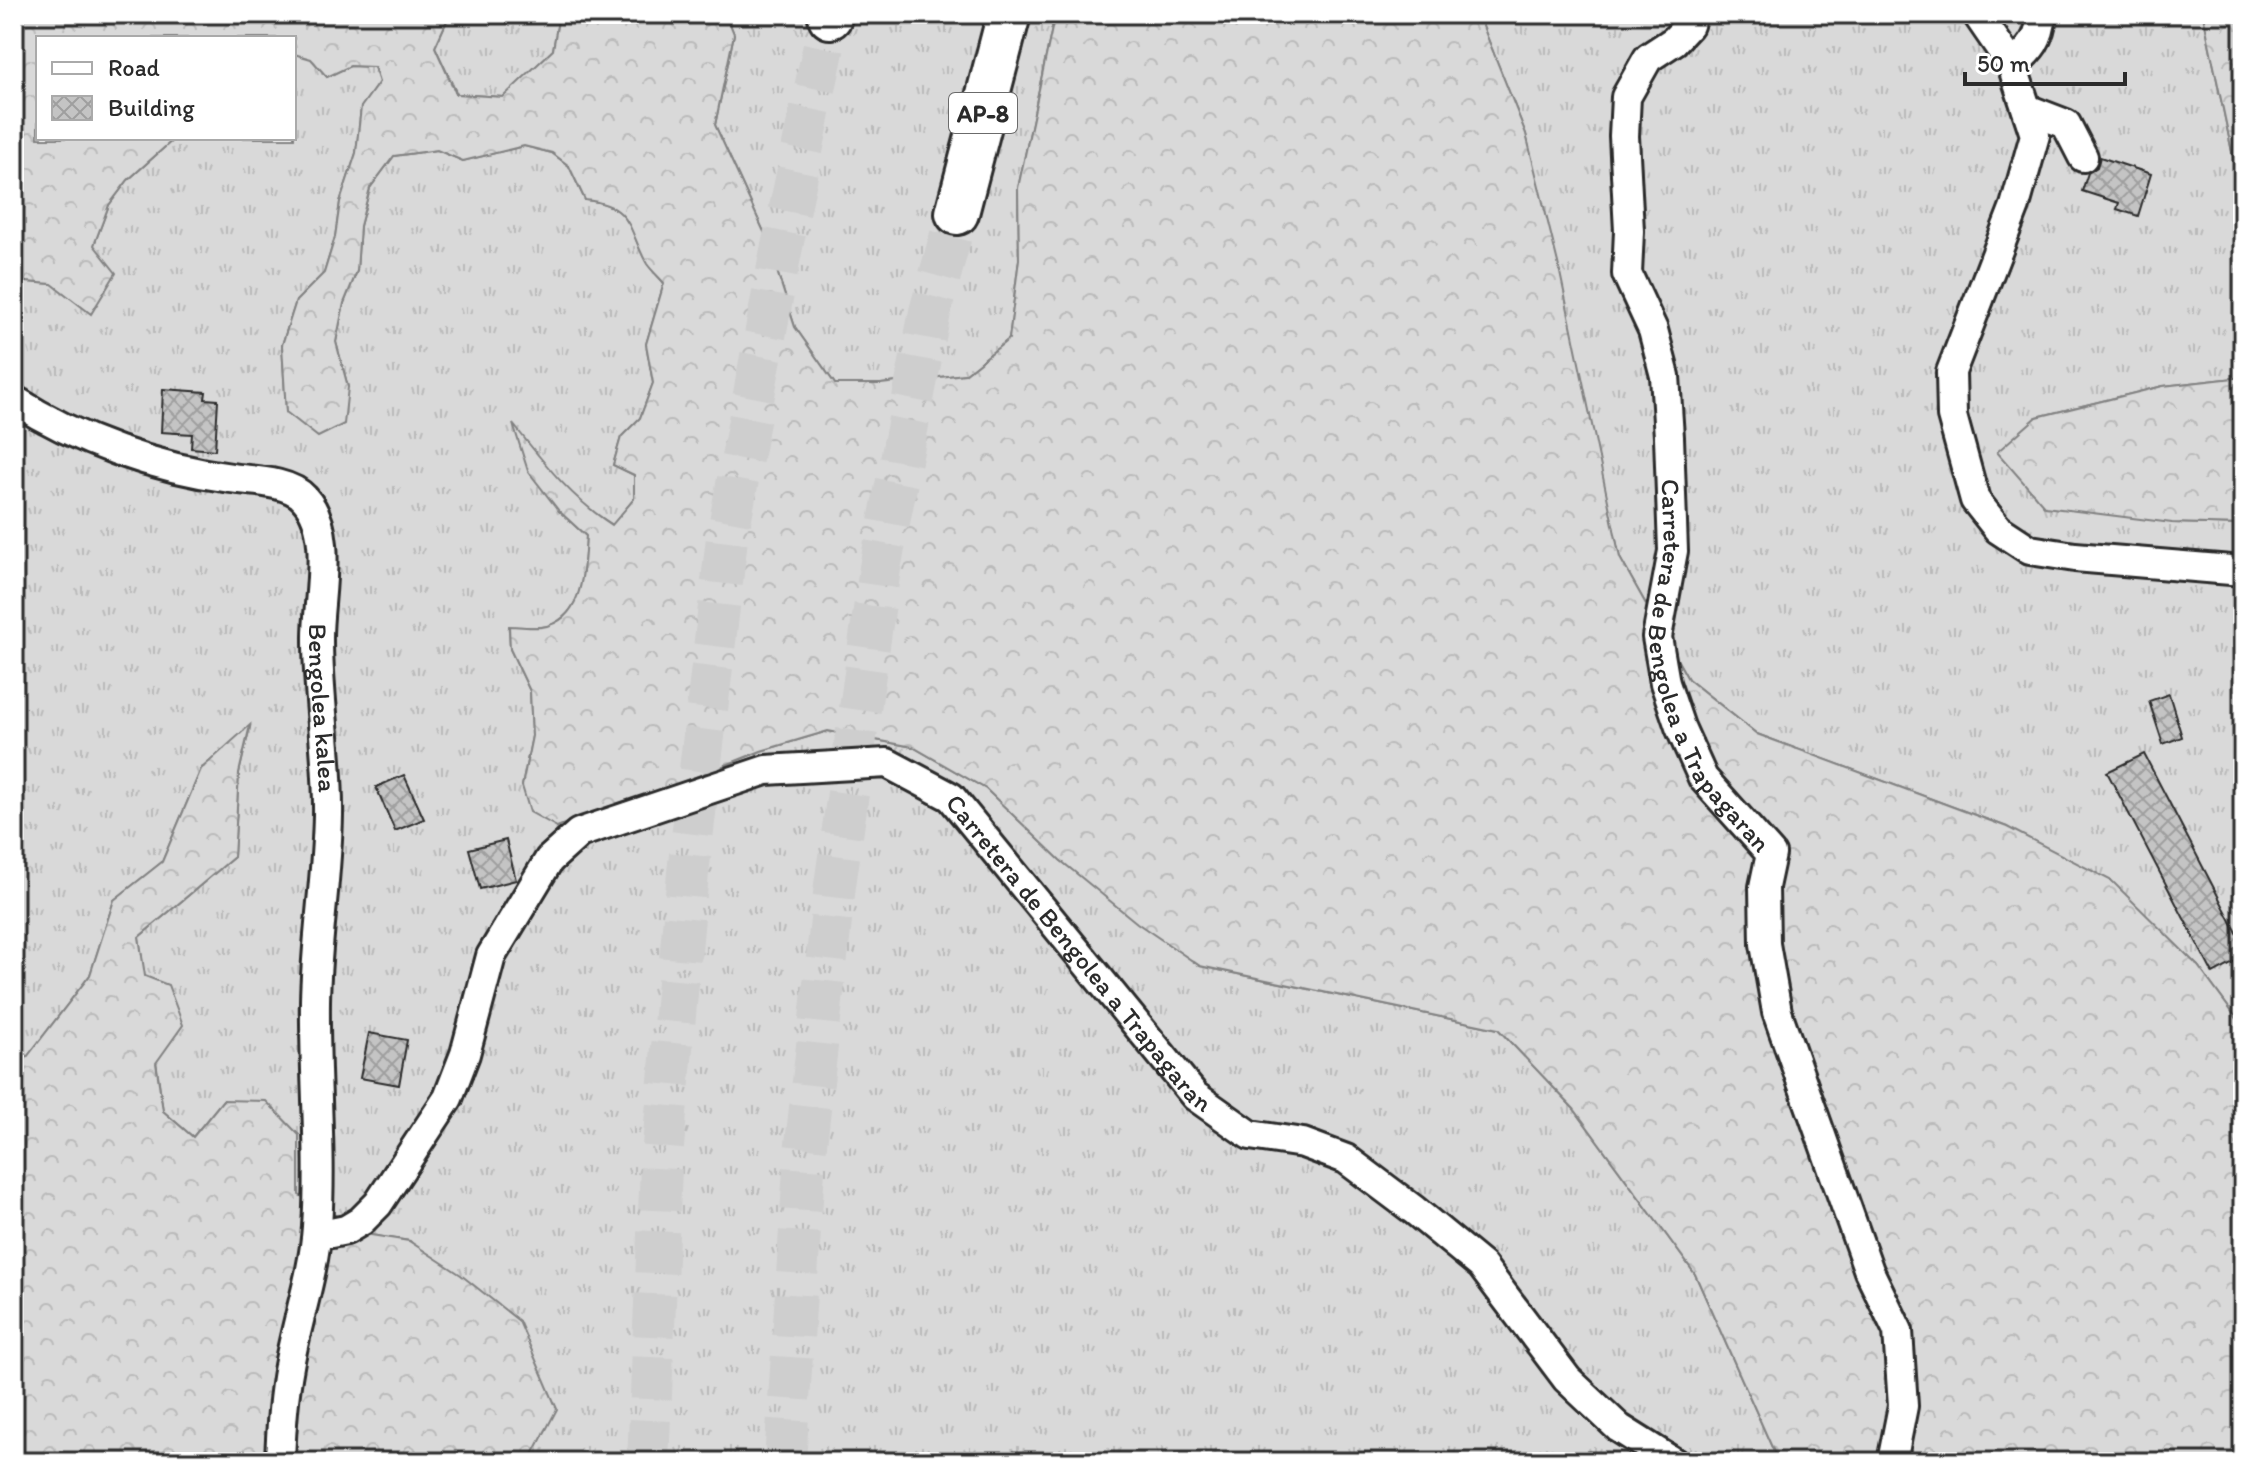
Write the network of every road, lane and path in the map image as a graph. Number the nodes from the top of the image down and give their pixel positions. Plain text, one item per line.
1 (1009, 14) edge
2 (1692, 14) edge
3 (1977, 14) edge
4 (2042, 14) edge
5 (2012, 65) junction
6 (2027, 109) junction
7 (2083, 157) dead end
8 (957, 213) tunnel mouth
9 (14, 400) edge
10 (2243, 571) edge
11 (317, 1230) junction
12 (280, 1462) edge
13 (1673, 1462) edge
14 (1892, 1462) edge

1 - 8 highway, AP-8
2 - 14 street, Carretera de Bengolea a Trapagaran
3 - 5 street
4 - 5 street
5 - 6 street
6 - 7 street
6 - 10 street
9 - 11 street, Bengolea kalea
11 - 12 street
11 - 13 street, Carretera de Bengolea a Trapagaran

